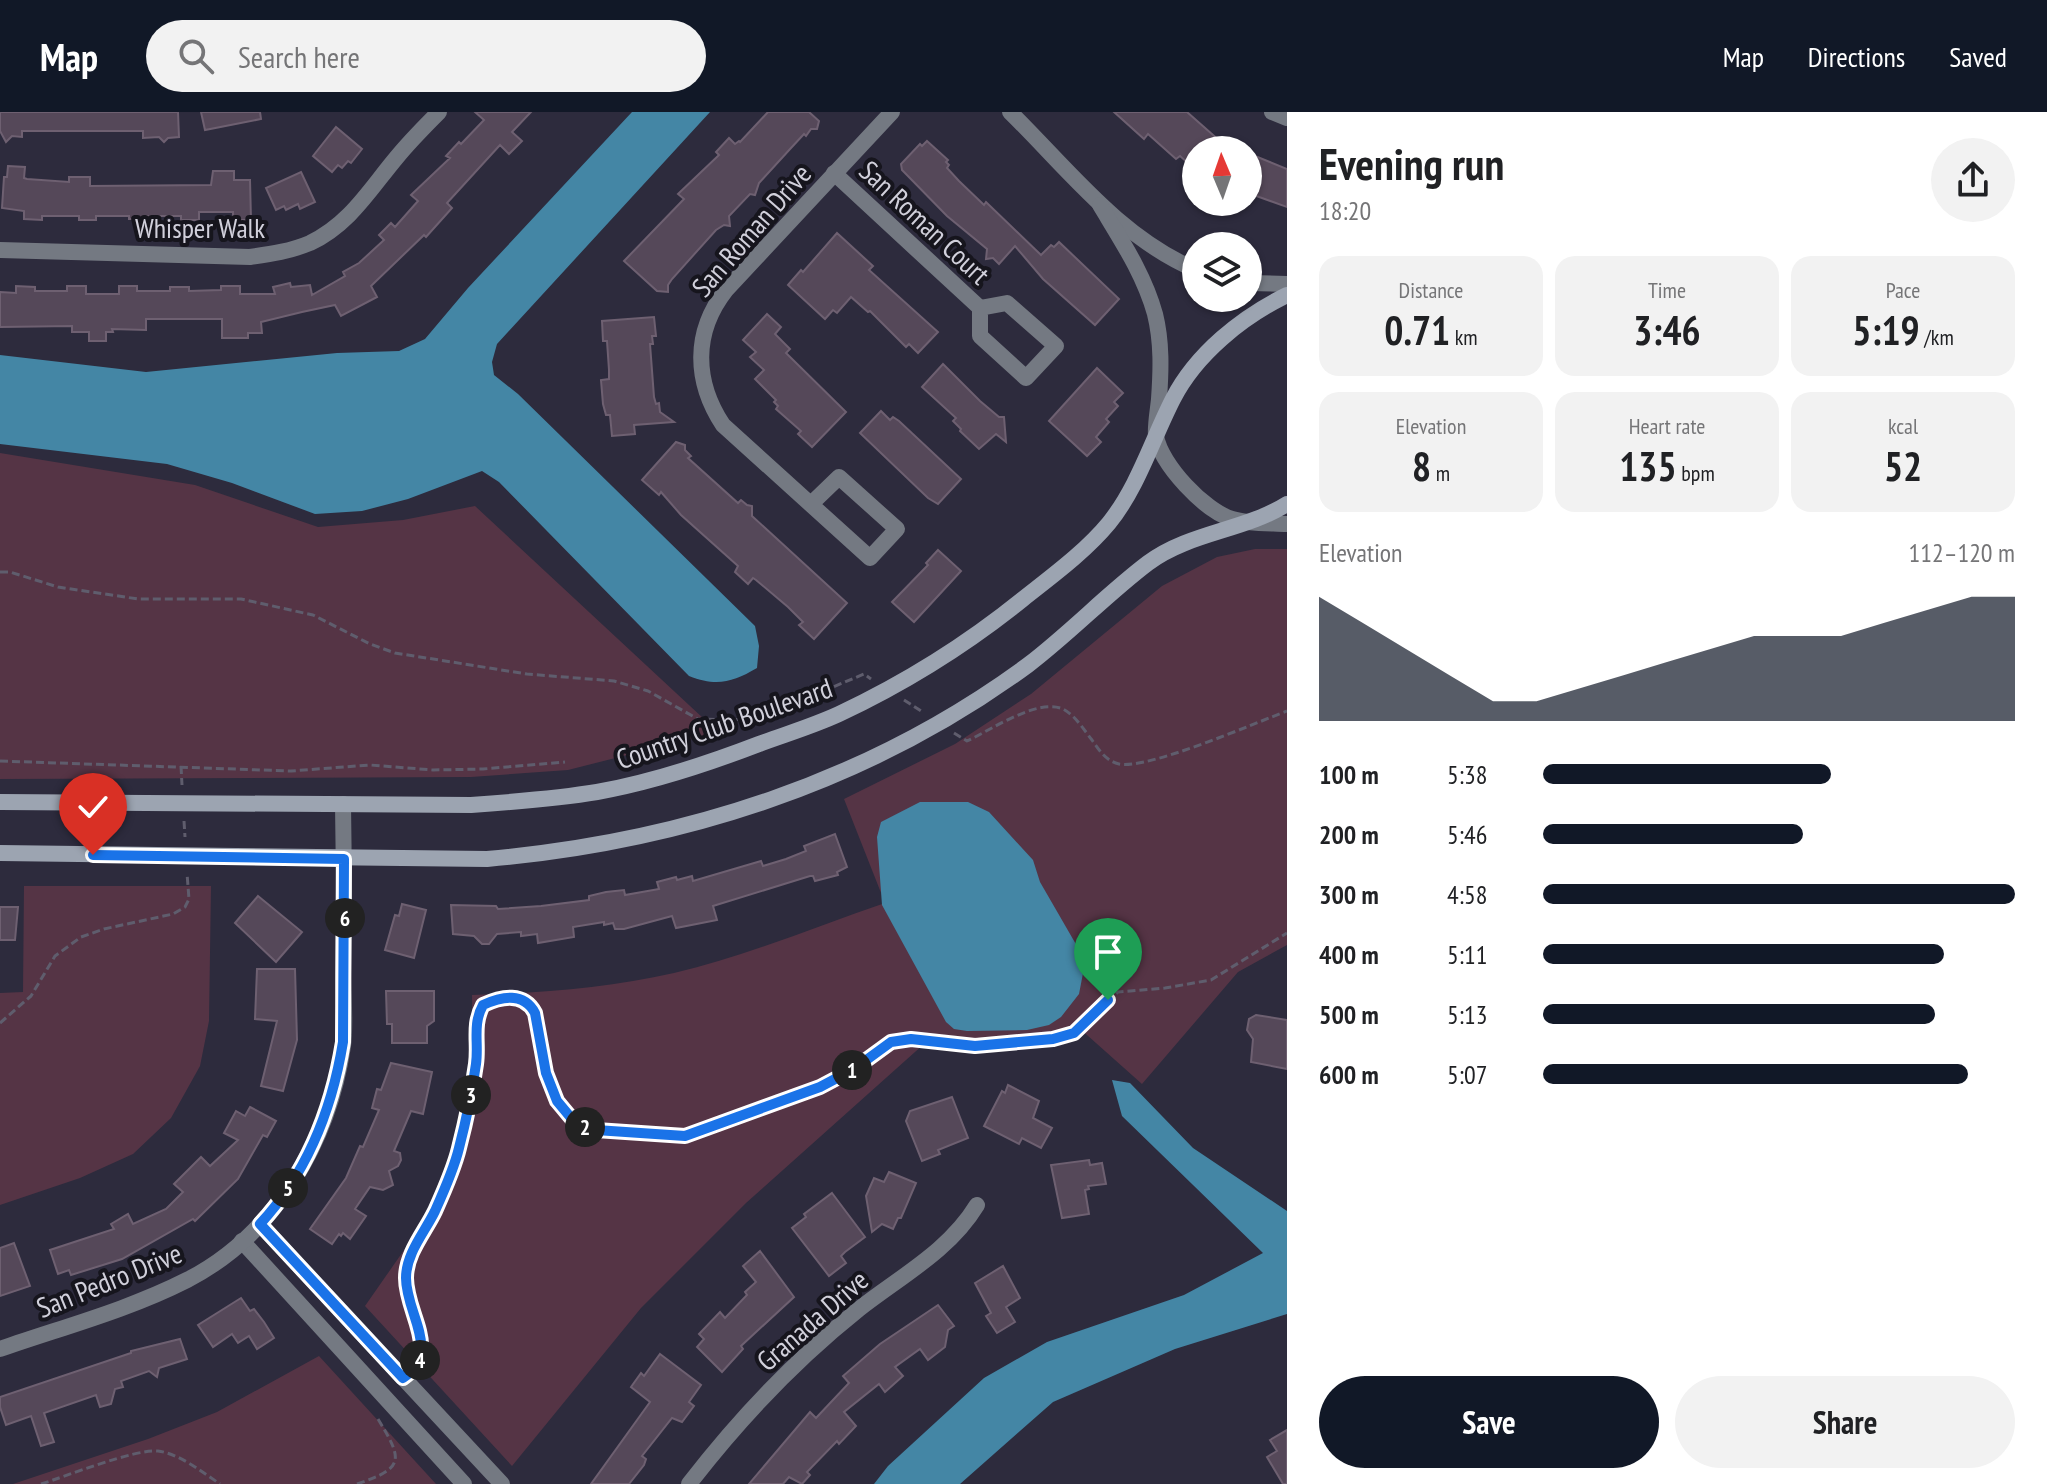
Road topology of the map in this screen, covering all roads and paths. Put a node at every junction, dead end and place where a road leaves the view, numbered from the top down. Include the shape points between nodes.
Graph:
1 (439, 112) edge
2 (892, 112) edge
3 (1010, 112) edge
4 (834, 173) junction
5 (1100, 205) junction
6 (0, 250) edge
7 (1182, 263) edge
8 (1262, 283) edge
9 (1287, 284) edge
10 (1287, 295) edge
11 (980, 308) junction
12 (1156, 436) junction
13 (811, 504) junction
14 (1287, 504) edge
15 (1254, 522) junction
16 (1287, 524) edge
17 (0, 572) edge
18 (888, 690) junction
19 (1287, 711) edge
20 (939, 723) junction
21 (0, 761) edge
22 (565, 762) dead end
23 (181, 766) junction
24 (0, 802) edge
25 (183, 803) junction
26 (343, 804) junction
27 (0, 853) edge
28 (186, 856) junction
29 (344, 859) junction
30 (1287, 933) edge
31 (0, 1023) edge
32 (977, 1205) dead end
33 (260, 1224) junction
34 (242, 1241) junction
35 (0, 1349) edge
36 (403, 1378) junction
37 (383, 1396) junction
38 (41, 1484) edge
39 (220, 1484) edge
40 (357, 1484) edge
41 (464, 1484) edge
42 (502, 1484) edge
43 (689, 1484) edge

1 - 6 street, Whisper Walk via 338,225 281,253 250,257
2 - 4 street, San Roman Drive
3 - 5 street
4 - 11 street, San Roman Court
4 - 13 street, San Roman Drive via 715,304 700,358 701,375 723,425
5 - 7 street via 1149,245
5 - 12 street via 1139,270 1154,313 1161,359
8 - 9 street
10 - 12 street, Country Club Boulevard via 1259,309 1196,366
11 - 11 street, San Roman Court via 980,336 1026,378 1056,346 1007,303
12 - 15 street via 1185,484 1208,506 1232,519
12 - 18 street, Country Club Boulevard via 1109,523 1069,561 952,652
13 - 13 street, San Roman Drive via 839,477 897,529 870,558
14 - 15 street
15 - 16 street
15 - 20 street via 1190,541 1149,563 1027,665
17 - 18 path via 138,599 241,599 313,615 395,653 527,674 614,681 648,691 698,719 735,720 783,708 864,674
18 - 20 path
18 - 26 street, Country Club Boulevard via 836,716 726,756 611,789 471,805
19 - 20 path via 1134,765 1105,757 1063,709 1042,706 967,741
20 - 29 street via 823,780 682,828 556,853 487,859
21 - 23 path
22 - 23 path via 433,770
23 - 25 path
24 - 25 street, Country Club Boulevard
25 - 26 street, Country Club Boulevard
25 - 28 path
26 - 29 street, San Pedro Drive
27 - 28 street
28 - 29 street
28 - 31 path via 185,907 104,929 64,947 31,996
29 - 33 street, San Pedro Drive via 343,1042 337,1077 307,1158
30 - 36 path via 1211,980 1118,992 1074,1033 975,1046 891,1042 820,1087 685,1136 581,1125 557,1101 531,1006 507,997 483,1005 459,1151 407,1265 407,1293 422,1347 421,1358
32 - 43 street, Granada Drive via 950,1240 808,1353
33 - 34 street, San Pedro Drive
33 - 36 street
34 - 35 street, San Pedro Drive via 189,1279 144,1300
34 - 37 street
36 - 42 street
37 - 40 path via 374,1411 392,1442 393,1467
37 - 41 street
38 - 39 path via 158,1451

